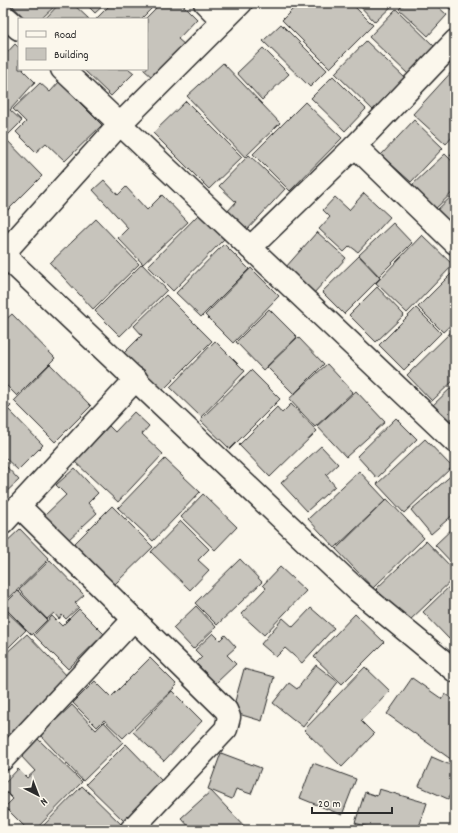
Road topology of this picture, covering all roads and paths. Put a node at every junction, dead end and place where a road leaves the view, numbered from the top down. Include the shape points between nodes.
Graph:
1 (205, 3) edge
2 (241, 3) edge
3 (3, 15) edge
4 (223, 21) junction
5 (18, 28) edge
6 (455, 43) edge
7 (63, 70) edge
8 (121, 123) junction
9 (355, 146) junction
10 (455, 243) edge
11 (250, 248) junction
12 (3, 254) edge
13 (136, 379) junction
14 (455, 442) edge
15 (19, 506) junction
16 (3, 523) edge
17 (134, 619) junction
18 (455, 671) edge
19 (3, 759) edge
20 (131, 830) edge

1 - 4 street
2 - 4 street
3 - 5 street
4 - 8 street
6 - 9 street
7 - 8 street
8 - 11 street
8 - 12 street
9 - 10 street
9 - 11 street
11 - 14 street
12 - 13 street
13 - 15 street
13 - 18 street via 358,591
15 - 16 street
15 - 17 street
17 - 19 street
17 - 20 street via 226,710 229,717 226,730

